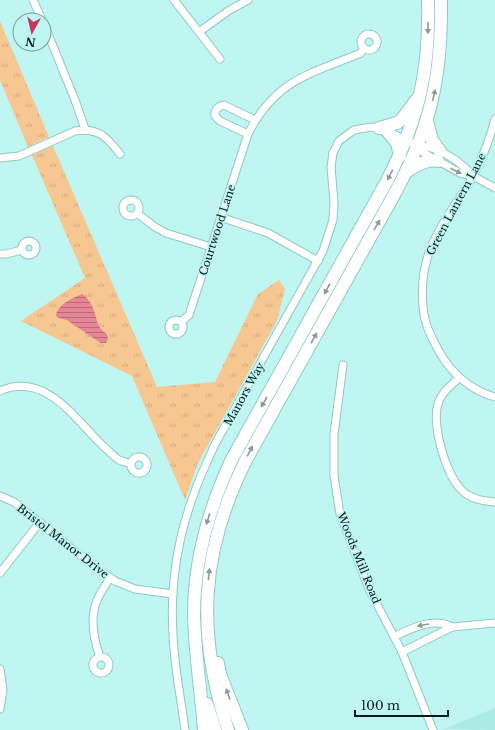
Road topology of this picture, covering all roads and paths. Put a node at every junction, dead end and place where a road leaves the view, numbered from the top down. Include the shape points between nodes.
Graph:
1 (33, 0) edge
2 (174, 0) edge
3 (248, 0) edge
4 (428, 0) edge
5 (441, 0) edge
6 (38, 12) edge
7 (199, 32) junction
8 (52, 44) edge
9 (364, 48) dead end
10 (220, 59) dead end
11 (421, 95) junction
12 (495, 119) edge
13 (256, 120) junction
14 (427, 121) junction
15 (383, 129) junction
16 (85, 130) junction
17 (248, 134) junction
18 (407, 140) junction
19 (418, 146) junction
20 (120, 154) dead end
21 (400, 156) junction
22 (439, 156) junction
23 (0, 158) edge
24 (407, 171) junction
25 (473, 176) junction
26 (495, 188) edge
27 (138, 214) dead end
28 (220, 218) junction
29 (211, 247) junction
30 (22, 250) dead end
31 (0, 254) edge
32 (318, 261) junction
33 (181, 322) dead end
34 (343, 365) dead end
35 (459, 378) junction
36 (0, 391) edge
37 (495, 397) edge
38 (131, 464) dead end
39 (0, 496) edge
40 (495, 502) edge
41 (40, 522) junction
42 (0, 573) edge
43 (110, 578) junction
44 (173, 594) junction
45 (207, 613) junction
46 (495, 623) edge
47 (452, 626) junction
48 (395, 636) junction
49 (402, 652) junction
50 (100, 657) dead end
51 (198, 659) junction
52 (0, 669) edge
53 (0, 709) edge
54 (429, 718) junction
55 (185, 730) edge
56 (204, 730) edge
57 (215, 730) edge
58 (228, 730) edge
59 (242, 730) edge
60 (433, 730) edge
61 (436, 730) edge

1 - 6 street
2 - 7 street
3 - 7 street
4 -> 11 highway via 428,53
14 -> 5 highway via 439,62
7 - 10 street
8 - 16 street
9 - 13 street, Courtwood Lane via 361,53 289,84 263,109
11 - 15 highway via 402,119
11 - 18 highway
12 - 25 street, Green Lantern Lane via 488,144
13 - 17 street, Courtwood Lane
13 - 17 street via 227,106 221,105 216,110 215,116 220,122
14 - 19 highway
14 - 22 highway
15 - 18 street, Manors Way
15 - 21 highway via 397,143
15 - 32 street, Manors Way via 354,130 339,141 333,153 333,220
16 - 20 street via 107,137
16 - 23 street via 75,131 19,156
17 - 28 street, Courtwood Lane
18 - 19 street, Manors Way
18 - 21 highway
19 - 22 street, Manors Way via 424,153
19 - 24 highway
21 -> 51 highway via 222,480 207,523 198,568 194,613
22 - 24 highway
22 - 25 street, Manors Way via 464,165
45 -> 24 highway via 214,545 236,480
25 - 26 street, Manors Way
25 - 35 street, Green Lantern Lane via 430,251 423,288 426,324 442,358
27 - 29 street via 166,233
28 - 29 street, Courtwood Lane
28 - 32 street via 268,233
29 - 33 street, Courtwood Lane via 188,315
30 - 31 street
32 - 44 street, Manors Way via 214,446 199,480 178,552
34 - 48 street, Woods Mill Road via 334,434 334,476 340,514 369,589
35 - 37 street, Green Lantern Lane
35 - 40 street via 442,395 438,404 435,417 438,439 448,468 462,491 479,500
36 - 38 street via 29,386 46,392 63,405 108,451
39 - 41 street, Bristol Manor Drive via 14,502
41 - 42 street
41 - 43 street, Bristol Manor Drive
43 - 44 street, Bristol Manor Drive via 135,589
43 - 50 street via 98,597 93,612
44 - 55 street, Manors Way via 173,636
45 - 58 highway via 211,666
59 -> 45 highway via 220,674
46 - 47 street
47 -> 48 street via 425,624
47 - 49 street
48 - 49 street, Woods Mill Road
49 - 54 street, Woods Mill Road
51 - 56 highway
51 - 57 highway via 203,690
52 - 53 street via 3,690
54 - 60 street, Woods Mill Road
54 - 61 street, Woods Mill Road

